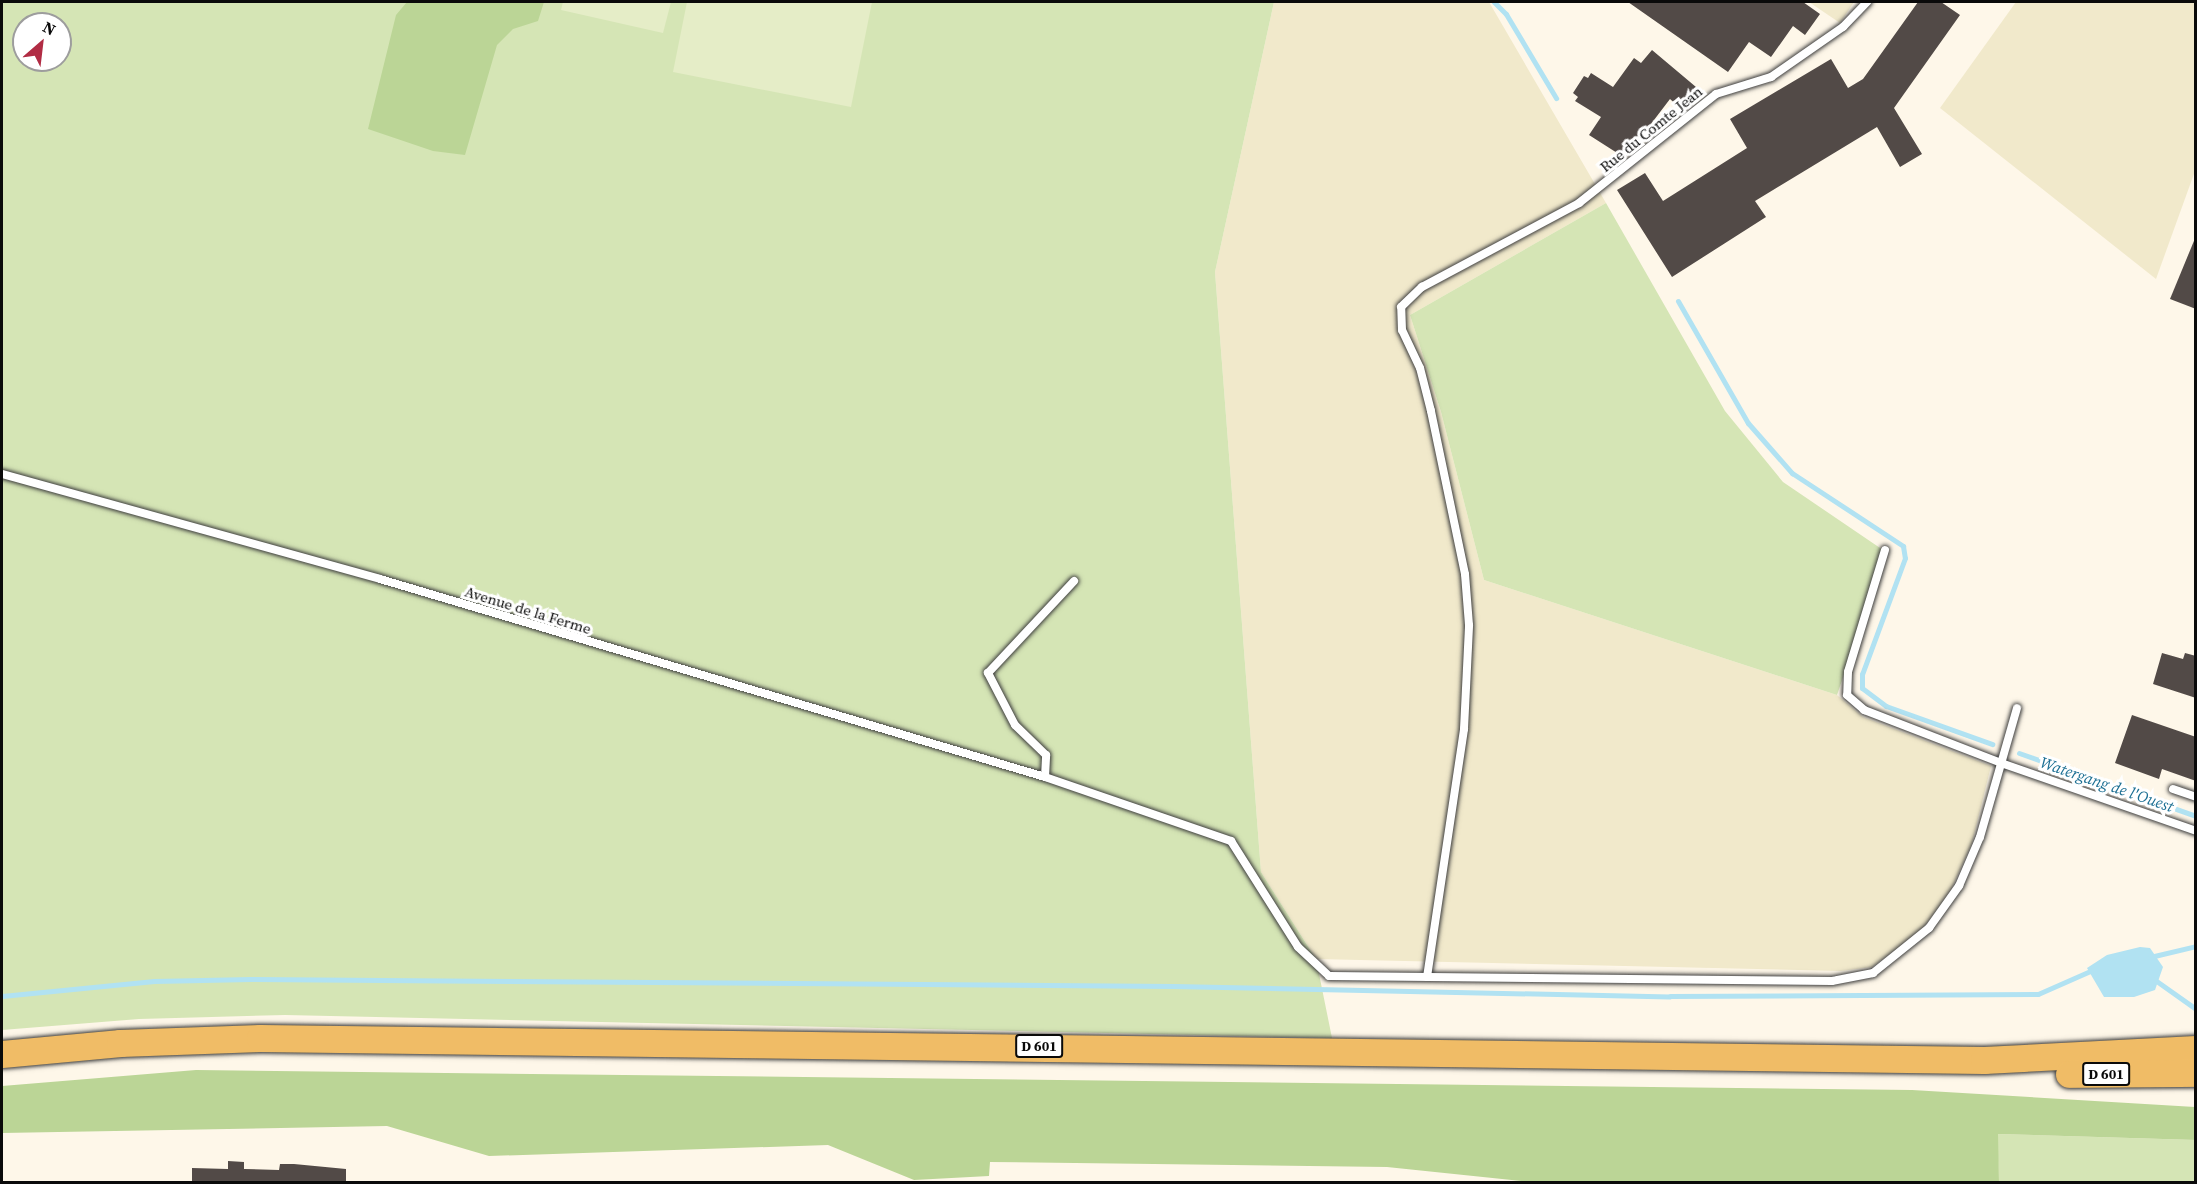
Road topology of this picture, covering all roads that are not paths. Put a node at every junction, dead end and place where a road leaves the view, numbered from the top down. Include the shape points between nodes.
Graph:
1 (1867, 2) edge
2 (2, 474) edge
3 (1885, 550) dead end
4 (1074, 581) dead end
5 (2017, 708) dead end
6 (2001, 763) junction
7 (1045, 777) junction
8 (2173, 789) dead end
9 (2196, 797) edge
10 (2196, 831) edge
11 (1426, 977) junction
12 (2196, 1049) edge
13 (2, 1054) edge
14 (2, 1070) edge
15 (2196, 1073) edge

1 - 11 lane, Rue du Comte Jean via 1843,27 1771,77 1707,100 1567,210 1404,301 1399,314 1431,411 1465,574 1469,625 1464,729
2 - 7 lane, Avenue de la Ferme via 380,579
3 - 6 lane via 1848,672 1847,694 1864,710
4 - 7 lane via 988,673 1016,725 1046,755
5 - 6 lane, Avenue de la Ferme
6 - 10 lane
6 - 11 lane, Avenue de la Ferme via 1980,837 1959,886 1929,928 1873,973 1832,981
7 - 11 lane, Avenue de la Ferme via 1231,841 1298,947 1329,976
8 - 9 lane
12 - 13 main road, D 601 via 1974,1060 260,1038 120,1043
14 - 15 main road, D 601 via 150,1056 412,1053 1841,1073

